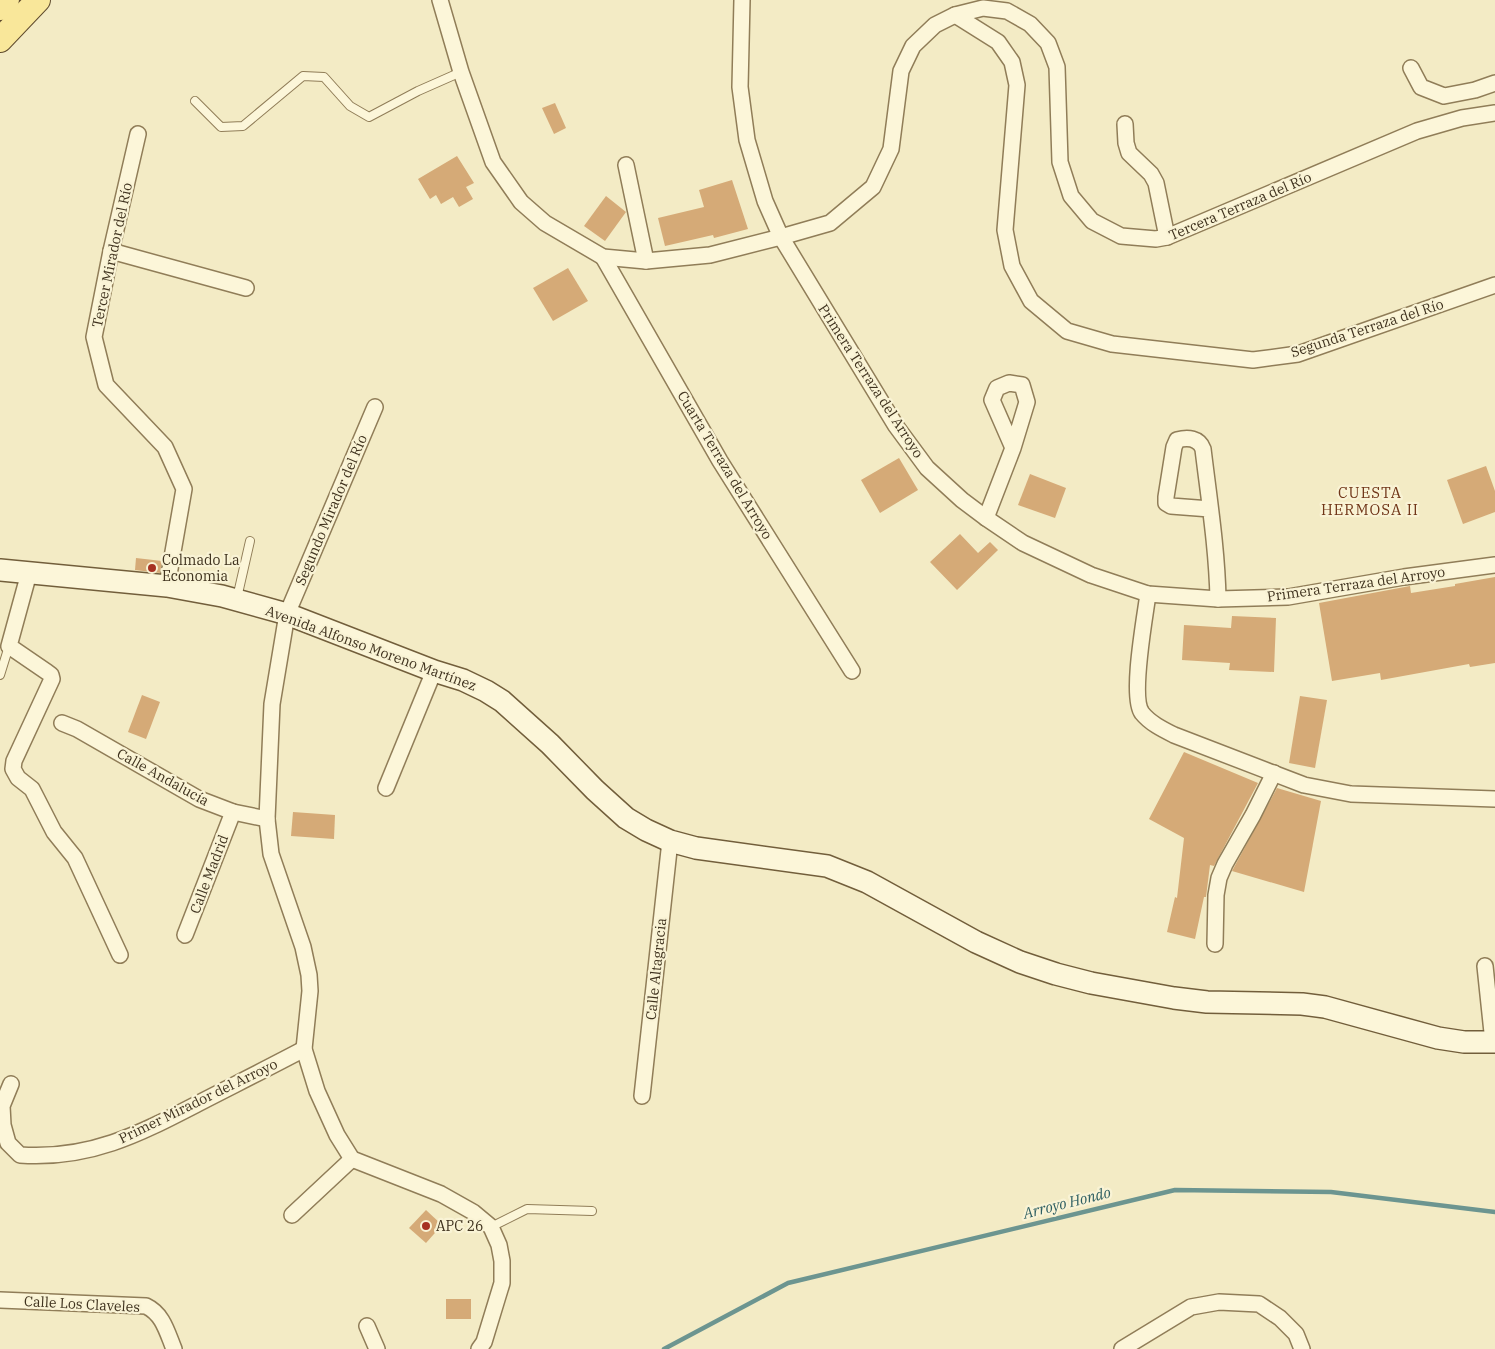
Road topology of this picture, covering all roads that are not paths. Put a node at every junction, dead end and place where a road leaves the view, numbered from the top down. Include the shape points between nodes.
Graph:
1 (7, 0) edge
2 (38, 0) edge
3 (440, 0) edge
4 (742, 0) edge
5 (0, 8) edge
6 (955, 15) junction
7 (0, 40) edge
8 (1411, 68) dead end
9 (461, 72) junction
10 (1495, 83) edge
11 (195, 101) dead end
12 (1495, 113) edge
13 (1125, 124) dead end
14 (138, 134) dead end
15 (626, 165) dead end
16 (781, 237) junction
17 (1167, 237) junction
18 (111, 251) junction
19 (603, 257) junction
20 (646, 261) junction
21 (1495, 285) edge
22 (246, 288) dead end
23 (374, 407) dead end
24 (1013, 448) dead end
25 (1210, 509) junction
26 (986, 518) junction
27 (250, 541) dead end
28 (1495, 565) edge
29 (0, 570) edge
30 (29, 573) junction
31 (167, 586) junction
32 (1148, 594) junction
33 (1218, 599) junction
34 (236, 600) junction
35 (287, 614) junction
36 (9, 646) junction
37 (434, 671) junction
38 (852, 671) dead end
39 (0, 675) edge
40 (62, 723) dead end
41 (1274, 773) junction
42 (386, 788) dead end
43 (1495, 799) edge
44 (233, 812) junction
45 (268, 819) junction
46 (670, 840) junction
47 (185, 935) dead end
48 (1215, 944) dead end
49 (120, 955) dead end
50 (1485, 966) dead end
51 (1494, 1042) edge
52 (304, 1049) junction
53 (11, 1084) dead end
54 (642, 1096) dead end
55 (352, 1158) junction
56 (592, 1211) dead end
57 (292, 1214) dead end
58 (490, 1227) junction
59 (0, 1300) edge
60 (367, 1326) dead end
61 (174, 1349) edge
62 (377, 1349) edge
63 (479, 1349) edge
64 (1122, 1349) edge
65 (1302, 1349) edge

1 - 5 main road
2 - 7 main road
3 - 9 street
4 - 16 street, Primera Terraza del Arroyo via 740,87 747,140 765,201
6 - 16 street, Tercera Terraza del Río via 935,25 913,46 901,70 891,149 873,187 830,223
6 - 17 street, Tercera Terraza del Río via 983,8 1007,11 1030,24 1048,43 1057,67 1060,162 1071,196 1092,221 1121,236
6 - 21 street, Segunda Terraza del Río via 998,42 1012,62 1017,85 1005,230 1012,266 1030,301 1068,331 1112,344 1253,360 1298,354
8 - 10 street via 1421,87 1444,96
9 - 11 lane via 369,116 350,106 324,77 303,76 243,126 221,127
9 - 19 street via 493,162 521,202 545,223
12 - 17 street, Tercera Terraza del Río via 1462,118 1417,131
13 - 17 street via 1129,153 1156,182
14 - 18 street, Tercer Mirador del Río
15 - 20 street
16 - 20 street via 710,255
16 - 26 street, Primera Terraza del Arroyo via 896,426 927,468
18 - 22 street
18 - 31 street, Tercer Mirador del Río via 94,337 106,385 165,447 184,489
19 - 20 street
19 - 38 street, Cuarta Terraza del Arroyo via 720,461
23 - 35 street, Segundo Mirador del Río
24 - 26 street
25 - 25 street via 1201,443 1185,438 1177,440 1166,503
25 - 33 street
26 - 32 street, Primera Terraza del Arroyo via 1023,543 1091,575
27 - 34 lane
28 - 33 street, Primera Terraza del Arroyo via 1288,597
29 - 30 main road, Avenida Alfonso Moreno Martínez
30 - 31 main road, Avenida Alfonso Moreno Martínez
30 - 36 street
31 - 34 main road, Avenida Alfonso Moreno Martínez
32 - 33 street, Primera Terraza del Arroyo
32 - 41 street via 1136,697 1141,712 1155,725 1174,735
34 - 35 main road, Avenida Alfonso Moreno Martínez
35 - 37 main road, Avenida Alfonso Moreno Martínez
35 - 45 street, Segundo Mirador del Río via 272,704
36 - 39 lane
36 - 49 street via 51,675 52,679 14,761 13,770 32,789 54,832 75,858
37 - 42 street
37 - 46 main road, Avenida Alfonso Moreno Martínez via 463,680 502,701 626,818
40 - 44 street, Calle Andalucía via 78,729 199,799
41 - 43 street via 1304,784 1351,794
41 - 48 street via 1219,878
44 - 45 street, Calle Andalucía
44 - 47 street, Calle Madrid
45 - 52 street, Segundo Mirador del Río via 272,860 303,947 309,975
46 - 51 main road, Avenida Alfonso Moreno Martínez via 696,848 827,866 867,882 976,942 1020,962 1091,983 1207,1002 1318,1006 1438,1038
46 - 54 street, Calle Altagracia
50 - 51 street
52 - 53 street, Primer Mirador del Arroyo via 143,1132 107,1146 44,1157 20,1155 8,1143 2,1106
52 - 55 street via 316,1091
55 - 57 street
55 - 58 street via 441,1194 474,1212
56 - 58 lane via 527,1210
58 - 63 street via 502,1253 502,1283
59 - 61 street, Calle Los Claveles via 146,1306 160,1316
60 - 62 street
64 - 65 street via 1191,1307 1219,1302 1259,1304 1296,1334

